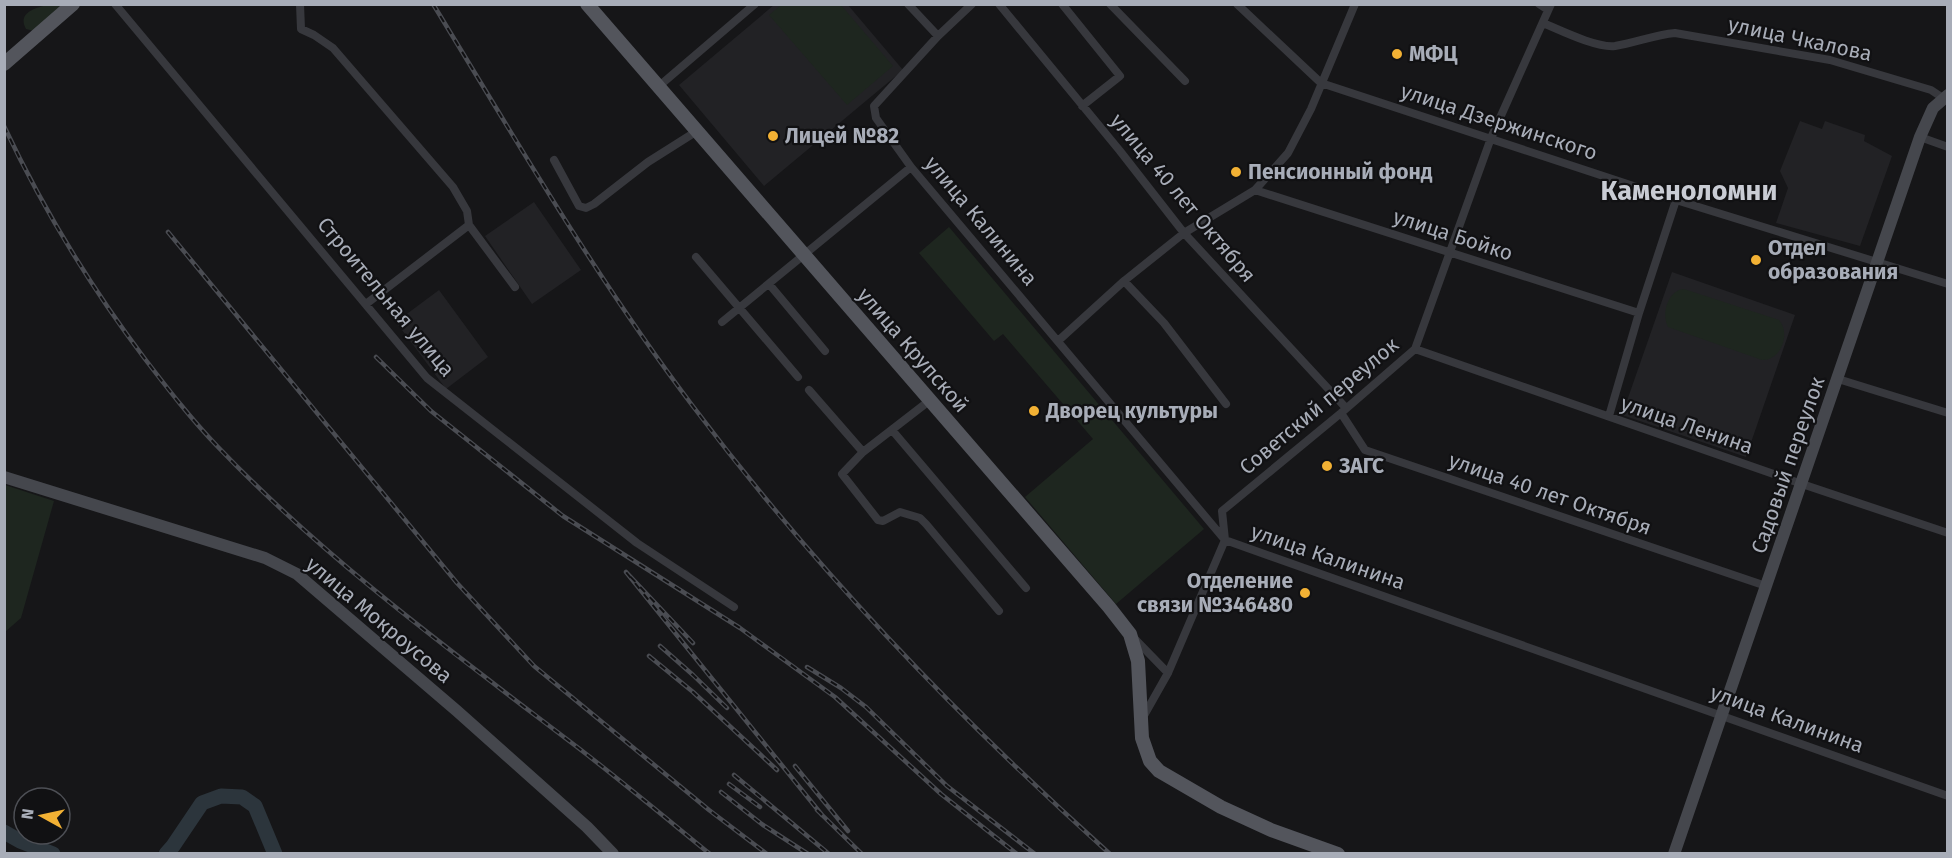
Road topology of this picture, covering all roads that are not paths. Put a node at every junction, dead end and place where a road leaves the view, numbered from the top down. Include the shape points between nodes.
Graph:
1 (73, 4) edge
2 (114, 4) edge
3 (300, 4) edge
4 (587, 4) edge
5 (908, 4) edge
6 (972, 4) edge
7 (999, 4) edge
8 (1062, 4) edge
9 (1110, 4) edge
10 (1237, 4) edge
11 (1355, 4) edge
12 (1539, 4) edge
13 (754, 5) edge
14 (1549, 7) edge
15 (1543, 22) junction
16 (938, 36) junction
17 (4, 64) edge
18 (1185, 81) dead end
19 (1321, 82) junction
20 (658, 87) junction
21 (1945, 96) edge
22 (1083, 106) junction
23 (697, 131) junction
24 (1920, 137) junction
25 (1491, 138) junction
26 (1947, 147) edge
27 (554, 160) dead end
28 (911, 167) junction
29 (1255, 190) junction
30 (1676, 200) junction
31 (469, 225) junction
32 (1184, 233) junction
33 (1450, 253) junction
34 (804, 256) junction
35 (696, 257) dead end
36 (1877, 263) junction
37 (1124, 281) junction
38 (769, 284) junction
39 (1947, 284) edge
40 (515, 287) dead end
41 (366, 304) junction
42 (740, 307) junction
43 (1639, 313) junction
44 (722, 322) dead end
45 (1058, 340) junction
46 (1415, 349) junction
47 (825, 351) dead end
48 (798, 377) dead end
49 (1838, 379) junction
50 (809, 390) dead end
51 (929, 401) junction
52 (1226, 404) dead end
53 (1344, 411) junction
54 (1947, 413) edge
55 (1609, 416) junction
56 (892, 430) junction
57 (863, 452) junction
58 (4, 477) edge
59 (1802, 484) junction
60 (1947, 533) edge
61 (1225, 540) junction
62 (1766, 586) junction
63 (1026, 588) dead end
64 (734, 607) dead end
65 (999, 611) dead end
66 (1130, 634) junction
67 (1168, 673) junction
68 (1721, 714) junction
69 (1140, 723) junction
70 (1947, 796) edge
71 (613, 854) edge
72 (1338, 854) edge
73 (1674, 854) edge

1 - 17 main road
2 - 41 street, Строительная улица
3 - 31 street via 301,29 333,48 453,187 467,211
4 - 20 main road, улица Крупской
5 - 16 street
6 - 16 street
7 - 22 street, улица 40 лет Октября
8 - 22 street via 1120,76
9 - 18 street
10 - 19 street, улица Дзержинского
11 - 19 street
12 - 14 street
13 - 20 street
14 - 15 street, Советский переулок
15 - 21 street, улица Чкалова via 1578,38 1613,46 1675,33 1830,60
15 - 25 street, Советский переулок
16 - 28 street, улица Калинина via 874,106 876,118
19 - 25 street, улица Дзержинского
19 - 29 street via 1288,153
20 - 23 main road, улица Крупской
21 - 24 street, Садовый переулок via 1934,108
22 - 32 street, улица 40 лет Октября
23 - 27 street via 586,208 579,206
23 - 34 main road, улица Крупской
24 - 26 street
24 - 36 street, Садовый переулок
25 - 30 street, улица Дзержинского
25 - 33 street, Советский переулок
28 - 34 street
28 - 45 street, улица Калинина
29 - 32 street
29 - 33 street, улица Бойко
30 - 36 street, улица Дзержинского
30 - 43 street
31 - 40 street
31 - 41 street
32 - 37 street
32 - 53 street, улица 40 лет Октября
33 - 43 street, улица Бойко
33 - 46 street, Советский переулок
34 - 38 street
34 - 51 main road, улица Крупской
35 - 42 street
36 - 39 street, улица Дзержинского
36 - 49 street, Садовый переулок
37 - 45 street
37 - 52 street via 1164,323
38 - 42 street
38 - 47 street
41 - 64 street, Строительная улица via 427,378 446,395 637,543
42 - 44 street
42 - 48 street
43 - 55 street
45 - 61 street, улица Калинина
46 - 53 street, Советский переулок
46 - 55 street, улица Ленина
49 - 54 street
49 - 59 street, Садовый переулок
50 - 57 street
51 - 56 street
51 - 66 main road, улица Крупской
53 - 61 street, Советский переулок via 1222,511
53 - 62 street, улица 40 лет Октября via 1365,450
55 - 59 street, улица Ленина
56 - 57 street
56 - 63 street
57 - 65 street via 842,474 878,520 900,512 920,518
58 - 71 street, улица Мокроусова via 266,558 297,574
59 - 60 street, улица Ленина
59 - 62 street, Садовый переулок
61 - 67 street, Советский переулок
61 - 68 street, улица Калинина
62 - 68 street, Садовый переулок
66 - 67 street
66 - 69 main road, улица Крупской via 1138,661
67 - 69 street, Советский переулок
68 - 70 street, улица Калинина
68 - 73 street, Садовый переулок
69 - 72 main road, улица Крупской via 1146,751 1159,771 1221,807

